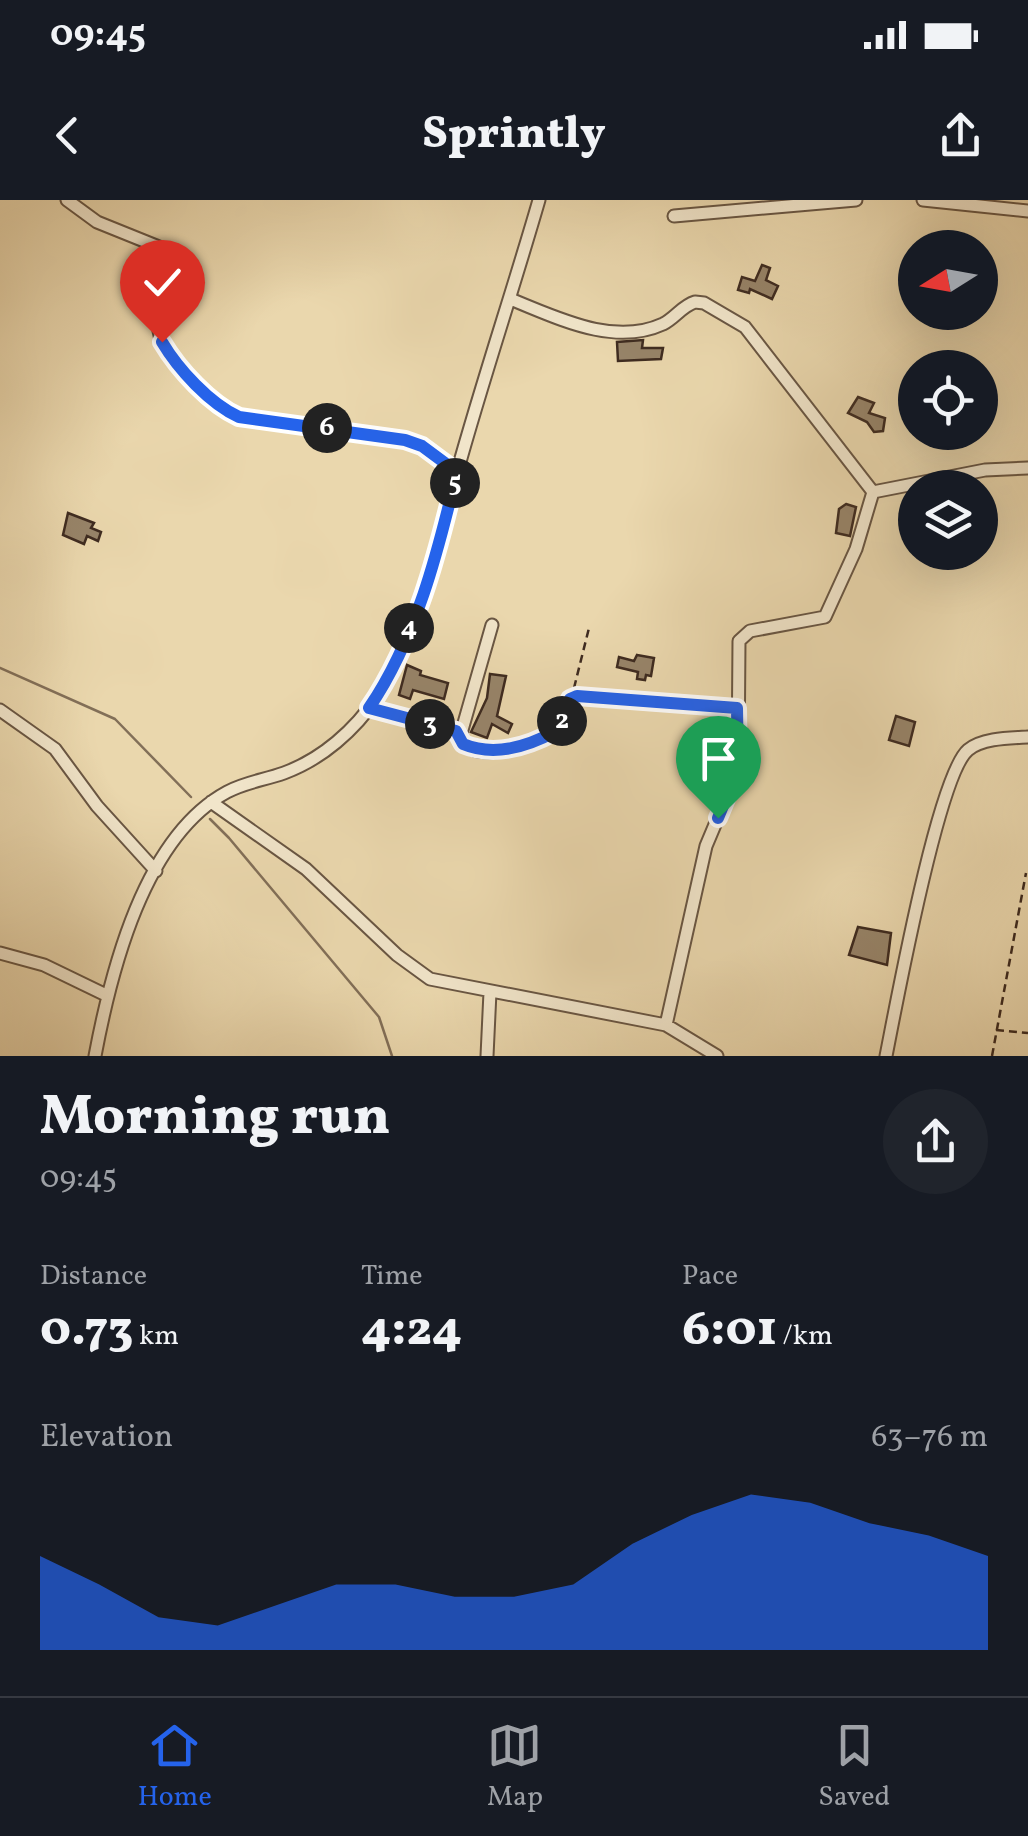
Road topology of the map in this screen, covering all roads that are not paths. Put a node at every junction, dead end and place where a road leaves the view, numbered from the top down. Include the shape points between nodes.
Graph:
1 (67, 200) edge
2 (539, 200) edge
3 (856, 200) edge
4 (924, 200) edge
5 (1028, 211) edge
6 (674, 216) dead end
7 (510, 298) junction
8 (1028, 468) edge
9 (457, 472) junction
10 (873, 492) junction
11 (492, 625) dead end
12 (369, 708) junction
13 (737, 708) junction
14 (0, 710) edge
15 (456, 731) junction
16 (1028, 738) edge
17 (211, 802) junction
18 (156, 871) junction
19 (0, 953) edge
20 (490, 992) junction
21 (106, 995) junction
22 (666, 1025) junction
23 (714, 1055) edge
24 (97, 1056) edge
25 (487, 1056) edge
26 (886, 1056) edge

1 - 9 street via 166,254 162,342 226,412 405,440
2 - 7 street
3 - 6 street
4 - 5 street
7 - 9 street
7 - 10 street via 594,330 622,332 662,324 695,302 726,313 773,360
8 - 10 street
9 - 12 street via 420,604
10 - 13 street via 825,617 750,631 739,641
11 - 15 street via 466,723
12 - 15 street
12 - 17 street via 320,755
13 - 15 street via 583,696 570,699 556,731 524,744 480,751 463,744
13 - 22 street via 738,770 706,846
14 - 18 street via 55,749
16 - 26 street via 981,744 958,762 942,806
17 - 18 street
17 - 20 street via 306,869 414,970
18 - 21 street
19 - 21 street via 44,965
20 - 22 street
20 - 25 street
21 - 24 street
22 - 23 street

